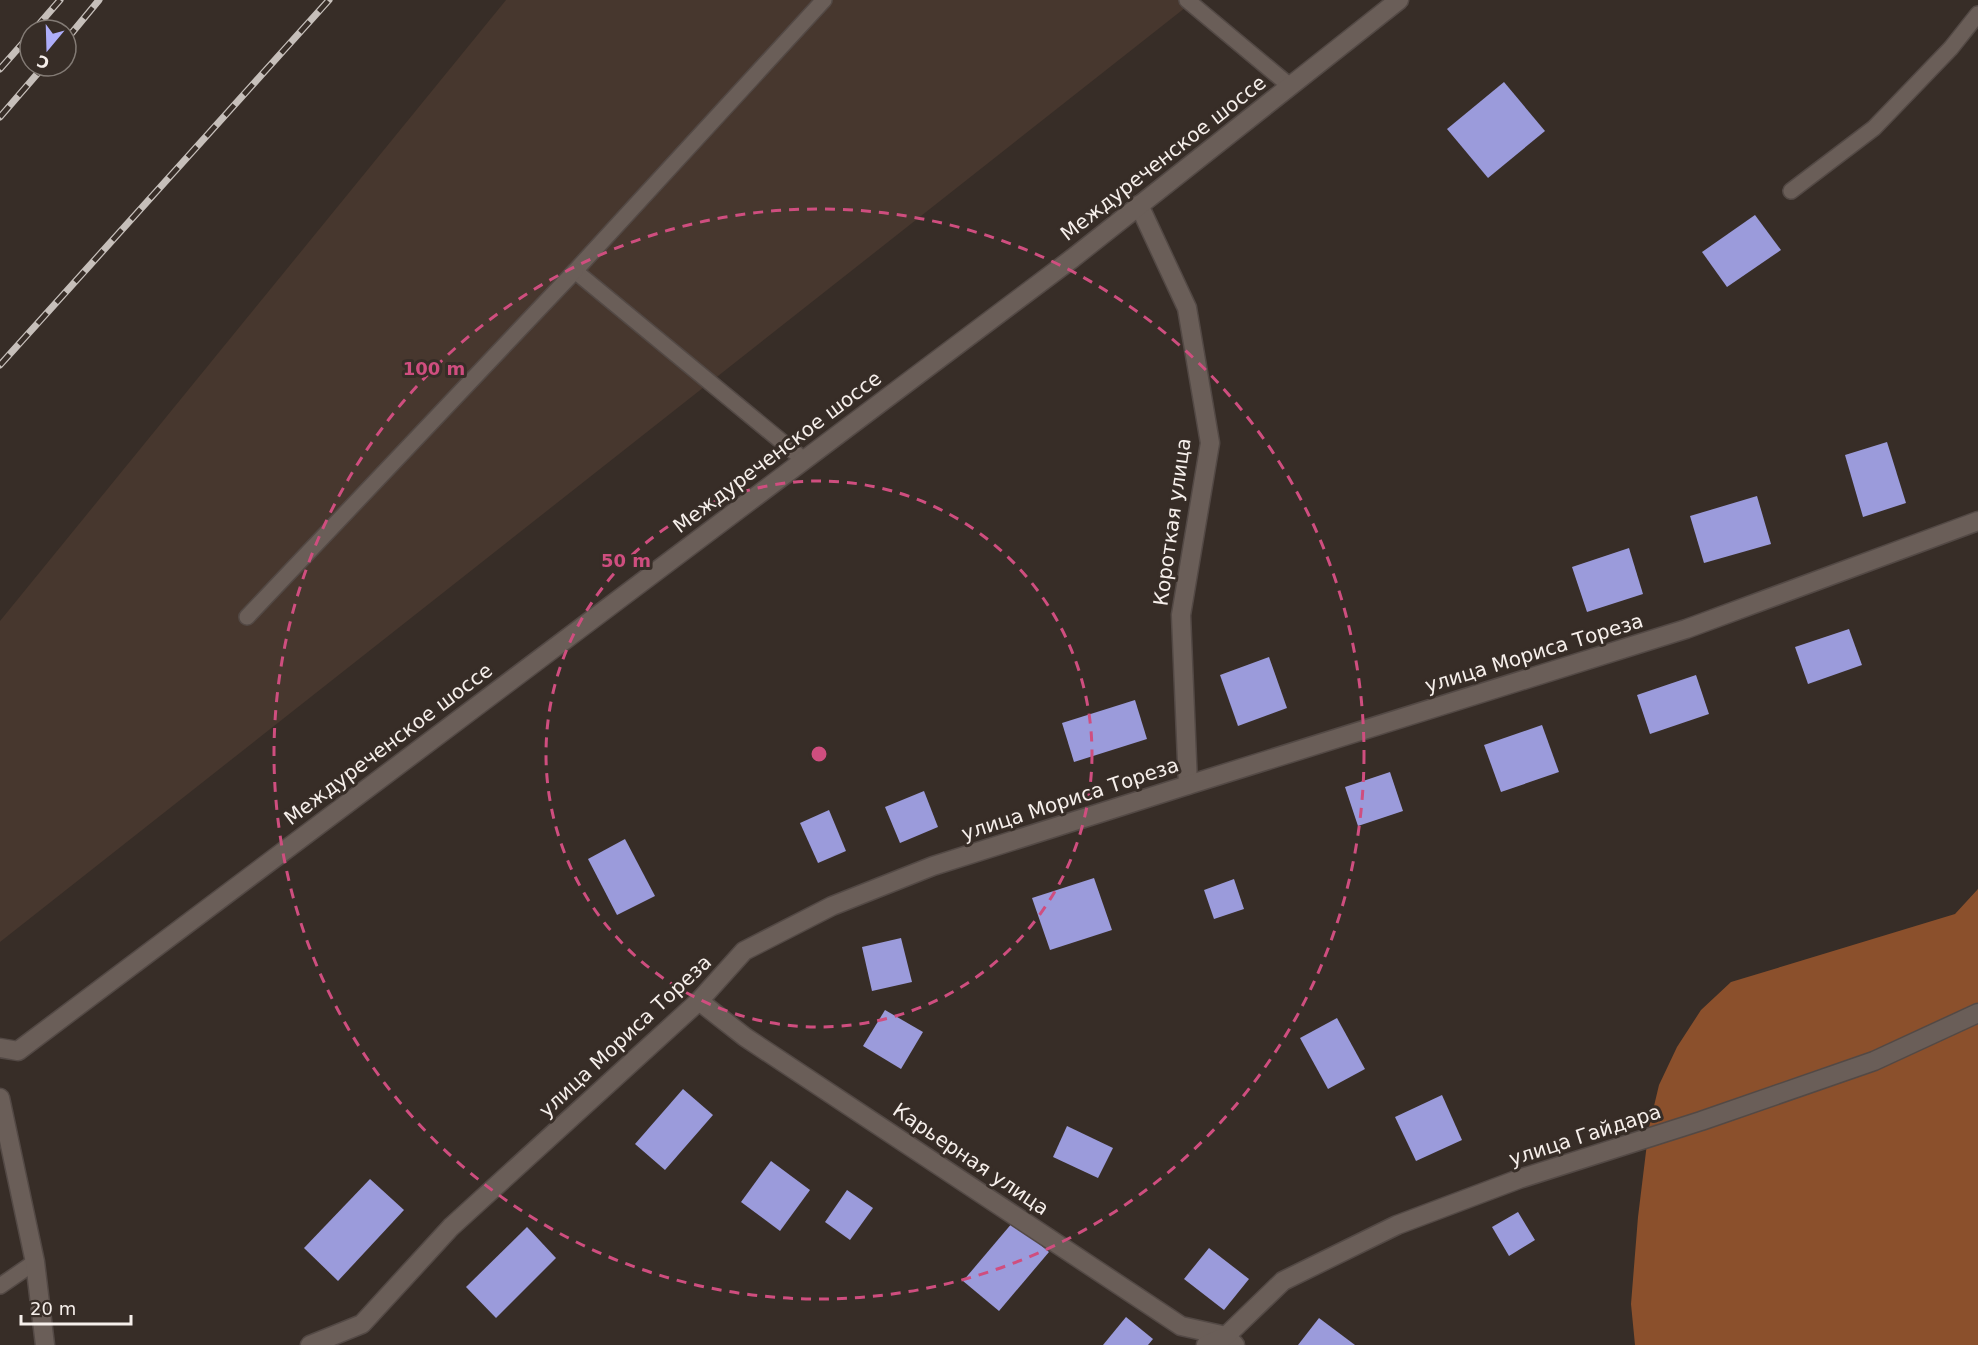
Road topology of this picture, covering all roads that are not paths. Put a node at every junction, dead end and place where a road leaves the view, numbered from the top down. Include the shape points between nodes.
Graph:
1 (824, 0) edge
2 (1187, 0) edge
3 (1399, 0) edge
4 (1978, 14) edge
5 (1290, 86) junction
6 (1791, 191) dead end
7 (1139, 205) junction
8 (575, 271) junction
9 (804, 460) junction
10 (1978, 522) edge
11 (246, 617) dead end
12 (1188, 785) junction
13 (699, 1001) junction
14 (1978, 1013) edge
15 (0, 1048) edge
16 (0, 1098) edge
17 (35, 1262) junction
18 (0, 1286) edge
19 (1231, 1341) edge
20 (45, 1345) edge
21 (310, 1345) edge
22 (1206, 1345) edge

1 - 8 lane
2 - 5 lane
3 - 5 street, Междуреченское шоссе
4 - 6 lane via 1874,128
5 - 7 street, Междуреченское шоссе
7 - 9 street, Междуреченское шоссе
7 - 12 street, Короткая улица via 1187,308 1210,443 1181,615
8 - 9 lane
8 - 11 lane
9 - 15 street, Междуреченское шоссе via 18,1051
10 - 12 street, улица Мориса Тореза via 1686,629
12 - 13 street, улица Мориса Тореза via 933,866 832,906 744,951
13 - 19 street, Карьерная улица via 1181,1326
13 - 21 street, улица Мориса Тореза via 451,1227 362,1324
14 - 19 street, улица Гайдара via 1874,1061 1519,1179 1396,1226 1283,1281
16 - 17 street
17 - 18 lane
17 - 20 street
19 - 22 street

